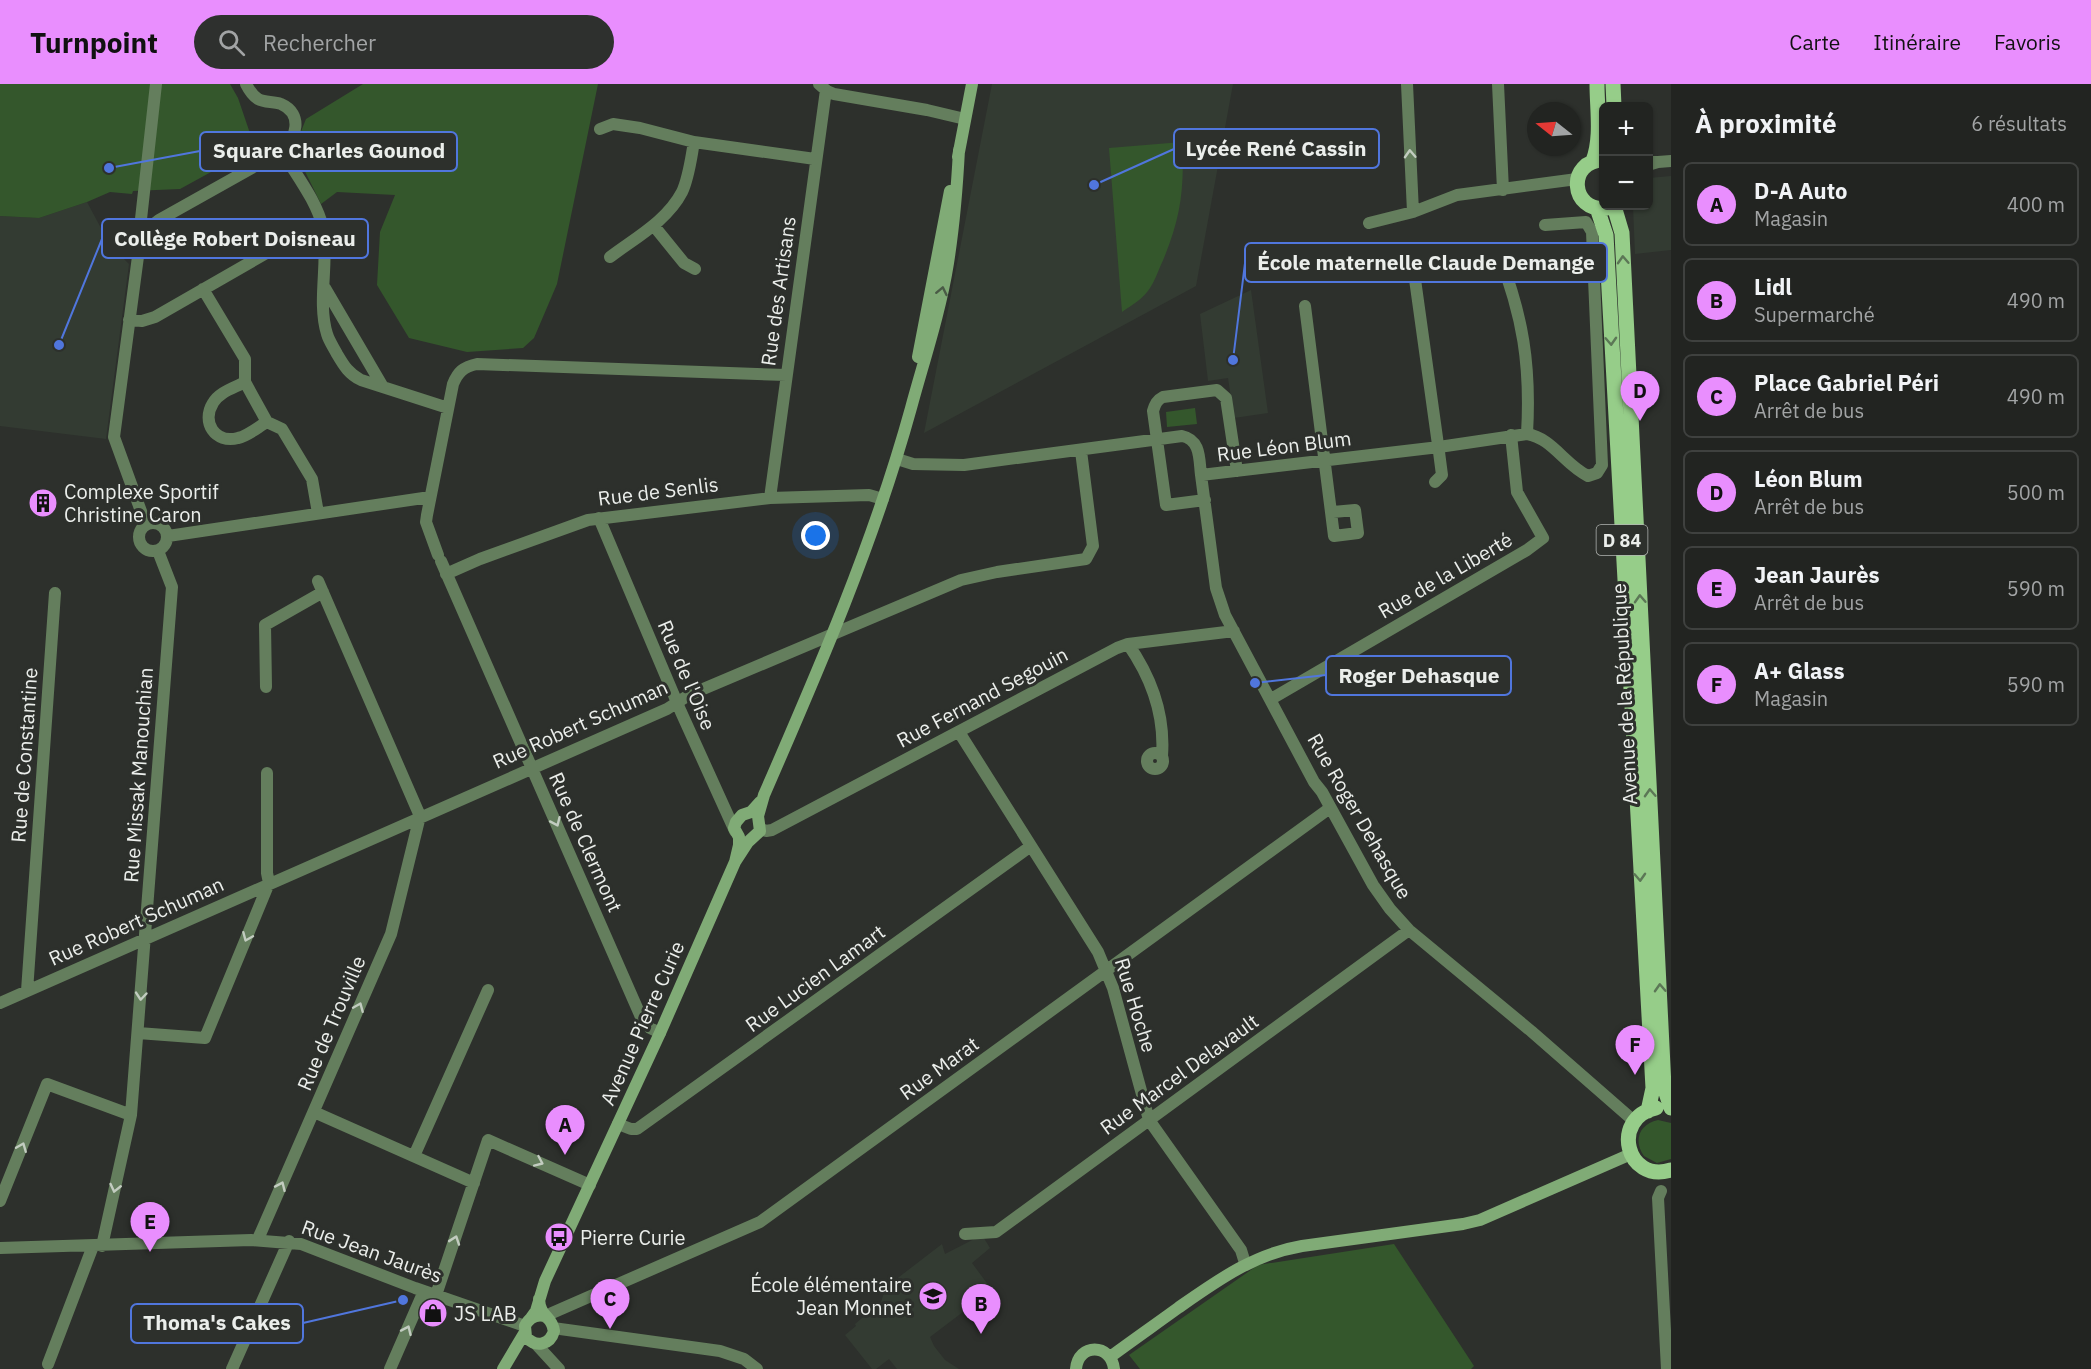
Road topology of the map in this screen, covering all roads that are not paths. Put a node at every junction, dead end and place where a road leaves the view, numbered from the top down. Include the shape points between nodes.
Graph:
1 (156, 84) edge
2 (246, 84) edge
3 (972, 84) edge
4 (1407, 84) edge
5 (1498, 84) edge
6 (1597, 84) edge
7 (1613, 84) edge
8 (822, 87) edge
9 (1614, 102) edge
10 (965, 119) junction
11 (600, 129) dead end
12 (694, 142) junction
13 (282, 151) junction
14 (815, 159) junction
15 (1598, 161) edge
16 (1577, 178) junction
17 (1503, 190) junction
18 (1599, 204) edge
19 (1608, 210) edge
20 (1610, 210) edge
21 (1413, 212) junction
22 (1369, 223) dead end
23 (1545, 225) dead end
24 (322, 226) junction
25 (654, 226) junction
26 (141, 234) junction
27 (1497, 252) dead end
28 (610, 257) dead end
29 (1413, 265) dead end
30 (695, 269) dead end
31 (325, 288) junction
32 (203, 289) junction
33 (1305, 306) dead end
34 (129, 320) junction
35 (786, 375) junction
36 (244, 382) junction
37 (383, 387) junction
38 (448, 408) junction
39 (267, 422) junction
40 (1527, 434) junction
41 (1511, 435) junction
42 (1157, 439) junction
43 (1439, 447) junction
44 (1081, 451) junction
45 (897, 459) junction
46 (1326, 461) junction
47 (1237, 471) junction
48 (1201, 475) junction
49 (1435, 482) dead end
50 (430, 497) junction
51 (770, 498) junction
52 (883, 499) junction
53 (1204, 500) junction
54 (1333, 512) dead end
55 (318, 513) junction
56 (599, 518) junction
57 (146, 525) junction
58 (168, 536) junction
59 (158, 551) junction
60 (446, 573) junction
61 (55, 593) dead end
62 (1234, 631) junction
63 (834, 633) junction
64 (1128, 644) junction
65 (266, 687) dead end
66 (1271, 699) junction
67 (677, 702) junction
68 (959, 732) junction
69 (1162, 756) dead end
70 (532, 768) junction
71 (267, 773) dead end
72 (1330, 808) junction
73 (727, 813) junction
74 (420, 816) junction
75 (752, 819) junction
76 (742, 836) junction
77 (1031, 846) junction
78 (269, 883) junction
79 (1409, 930) junction
80 (146, 937) junction
81 (1107, 970) junction
82 (488, 990) dead end
83 (27, 991) junction
84 (0, 1003) edge
85 (138, 1033) junction
86 (660, 1033) junction
87 (1671, 1109) edge
88 (1648, 1110) junction
89 (314, 1112) junction
90 (131, 1115) junction
91 (1149, 1120) junction
92 (1634, 1121) junction
93 (618, 1124) junction
94 (1631, 1154) junction
95 (414, 1156) junction
96 (1665, 1171) edge
97 (474, 1183) junction
98 (590, 1185) junction
99 (1661, 1191) junction
100 (0, 1201) edge
101 (965, 1234) dead end
102 (258, 1239) junction
103 (289, 1241) junction
104 (98, 1246) junction
105 (0, 1248) edge
106 (1245, 1263) junction
107 (1671, 1285) edge
108 (430, 1293) junction
109 (540, 1317) junction
110 (539, 1343) junction
111 (510, 1357) junction
112 (1112, 1363) edge
113 (48, 1364) dead end
114 (1668, 1367) edge
115 (232, 1369) edge
116 (390, 1369) edge
117 (503, 1369) edge
118 (559, 1369) edge
119 (757, 1369) edge
120 (1076, 1369) edge

1 - 26 street
2 - 13 street via 260,100 284,105 291,112 296,122 295,135
3 - 10 main road, Avenue Pierre Curie
21 -> 4 street
5 - 17 street
6 - 15 main road
7 - 9 main road
8 - 10 street via 834,93
8 - 14 street, Rue des Artisans
10 - 45 main road, Avenue Pierre Curie via 911,408
11 - 12 street via 613,124
12 - 14 street
12 - 25 street via 682,191
13 - 24 street via 316,208
13 - 26 street
14 - 35 street, Rue des Artisans
15 - 16 main road via 1586,165
16 - 17 street
16 - 18 main road, D 84 via 1583,201
17 - 21 street via 1457,195
19 -> 88 main road, Avenue de la République / D 84 via 1606,235 1653,1088
87 -> 20 main road, Avenue de la République / D 84 via 1664,1087 1622,233
21 - 22 street
23 - 40 street via 1586,222 1592,232 1602,465 1598,473 1588,476 1539,436
24 - 31 street
24 - 32 street via 310,228
25 - 28 street
25 - 30 street via 684,263
26 - 34 street
27 - 40 street via 1510,283 1524,339 1529,394
29 - 43 street
31 - 37 street
31 - 37 street via 327,335 343,364 351,375
32 - 34 street via 155,317
32 - 36 street via 245,359
33 - 46 street
34 - 57 street via 114,437
35 - 38 street, Rue de Clermont via 477,364 458,373
35 - 51 street, Rue des Artisans
36 - 39 street
36 - 39 street via 213,403 207,419 210,428 214,434 237,438
37 - 38 street
38 - 50 street, Rue de Clermont
39 - 55 street via 282,429 312,479
40 - 41 street, Rue Léon Blum
41 - 43 street, Rue Léon Blum
41 - 66 street, Rue de la Liberté via 1517,492 1543,538
42 - 44 street, Rue Léon Blum
42 - 47 street via 1153,411 1158,400 1217,390 1226,398
42 - 48 street, Rue Léon Blum via 1182,436 1193,440
42 - 53 street via 1166,505
43 - 46 street, Rue Léon Blum
43 - 49 street via 1442,475
44 - 45 street, Rue Léon Blum via 964,465 913,464
44 - 63 street, Rue Robert Schuman via 1093,546 1086,559 961,580
45 - 52 main road, Avenue Pierre Curie
46 - 47 street, Rue Léon Blum
46 - 54 street
47 - 48 street, Rue Léon Blum
48 - 53 street, Rue Roger Dehasque
50 - 55 street
50 - 60 street, Rue de Clermont via 426,522
51 - 52 street, Rue de Senlis via 869,495
51 - 56 street, Rue de Senlis
52 - 63 main road, Avenue Pierre Curie
53 - 62 street, Rue Roger Dehasque via 1216,588
55 - 58 street
56 - 60 street, Rue de Senlis
56 - 67 street, Rue de l'Oise
57 - 58 street via 160,525
57 - 59 street via 139,542 144,549
58 - 59 street
59 - 80 street, Rue Missak Manouchian via 172,592
60 - 70 street, Rue de Clermont
61 - 83 street, Rue de Constantine
62 - 64 street, Rue Fernand Segouin
62 - 66 street, Rue Roger Dehasque
63 - 67 street, Rue Robert Schuman
63 - 75 main road, Avenue Pierre Curie
64 - 68 street, Rue Fernand Segouin
64 - 69 street via 1156,697
65 - 74 street via 265,625 320,587
66 - 72 street, Rue Roger Dehasque
67 - 70 street, Rue Robert Schuman
67 - 73 street, Rue de l'Oise
68 - 75 street, Rue Fernand Segouin via 772,830 766,831
68 - 77 street, Rue Hoche
70 - 74 street, Rue Robert Schuman
70 -> 86 street, Rue de Clermont via 641,1017
71 - 78 street
72 - 79 street, Rue Roger Dehasque via 1373,885
72 - 81 street, Rue Marat
73 - 75 street
73 - 76 street, Rue de l'Oise
74 - 78 street, Rue Robert Schuman
89 -> 74 street, Rue de Trouville via 391,934
75 - 76 main road, Avenue Pierre Curie via 736,822
75 - 76 main road, Avenue Pierre Curie via 758,835
76 - 86 main road, Avenue Pierre Curie via 735,862
77 - 81 street, Rue Hoche
77 - 93 street, Rue Lucien Lamart via 637,1129
78 - 80 street, Rue Robert Schuman
78 -> 85 street via 205,1038
79 - 91 street, Rue Marcel Delavault
79 - 92 street, Rue Roger Dehasque
80 - 83 street, Rue Robert Schuman
80 -> 85 street, Rue Missak Manouchian
81 - 91 street, Rue Hoche
81 - 109 street, Rue Marat via 760,1222
82 - 95 street
83 - 84 street, Rue Robert Schuman
85 - 90 street, Rue Missak Manouchian
86 - 93 main road, Avenue Pierre Curie
87 - 88 main road
88 - 92 main road
89 - 95 street
102 -> 89 street, Rue de Trouville
100 -> 90 street via 47,1084
90 -> 104 street, Rue Missak Manouchian
91 - 101 street, Rue Marcel Delavault via 996,1232
91 - 106 street, Rue Hoche via 1241,1250
92 - 94 main road via 1628,1137
93 - 98 main road, Avenue Pierre Curie
94 - 96 main road via 1643,1167
94 - 106 main road via 1479,1220 1280,1249
95 - 97 street
96 - 99 street
97 -> 98 street via 488,1140
108 -> 97 street
98 - 109 main road, Avenue Pierre Curie via 547,1276
99 - 107 street via 1665,1195
99 - 114 street via 1658,1198
102 - 103 street, Rue Jean Jaurès
102 - 104 street, Rue Jean Jaurès
103 - 108 street, Rue Jean Jaurès
103 - 115 street
104 - 105 street, Rue Jean Jaurès
104 - 113 street
106 - 112 main road via 1224,1275
108 - 109 street, Rue Jean Jaurès
116 -> 108 street
109 - 110 main road via 528,1339
109 - 110 main road via 552,1336
109 - 111 main road
109 - 119 street, Rue Jean Jaurès via 720,1351 744,1359
110 - 111 main road
110 - 118 street
111 - 117 main road
112 - 120 main road via 1100,1350 1089,1350 1079,1358

